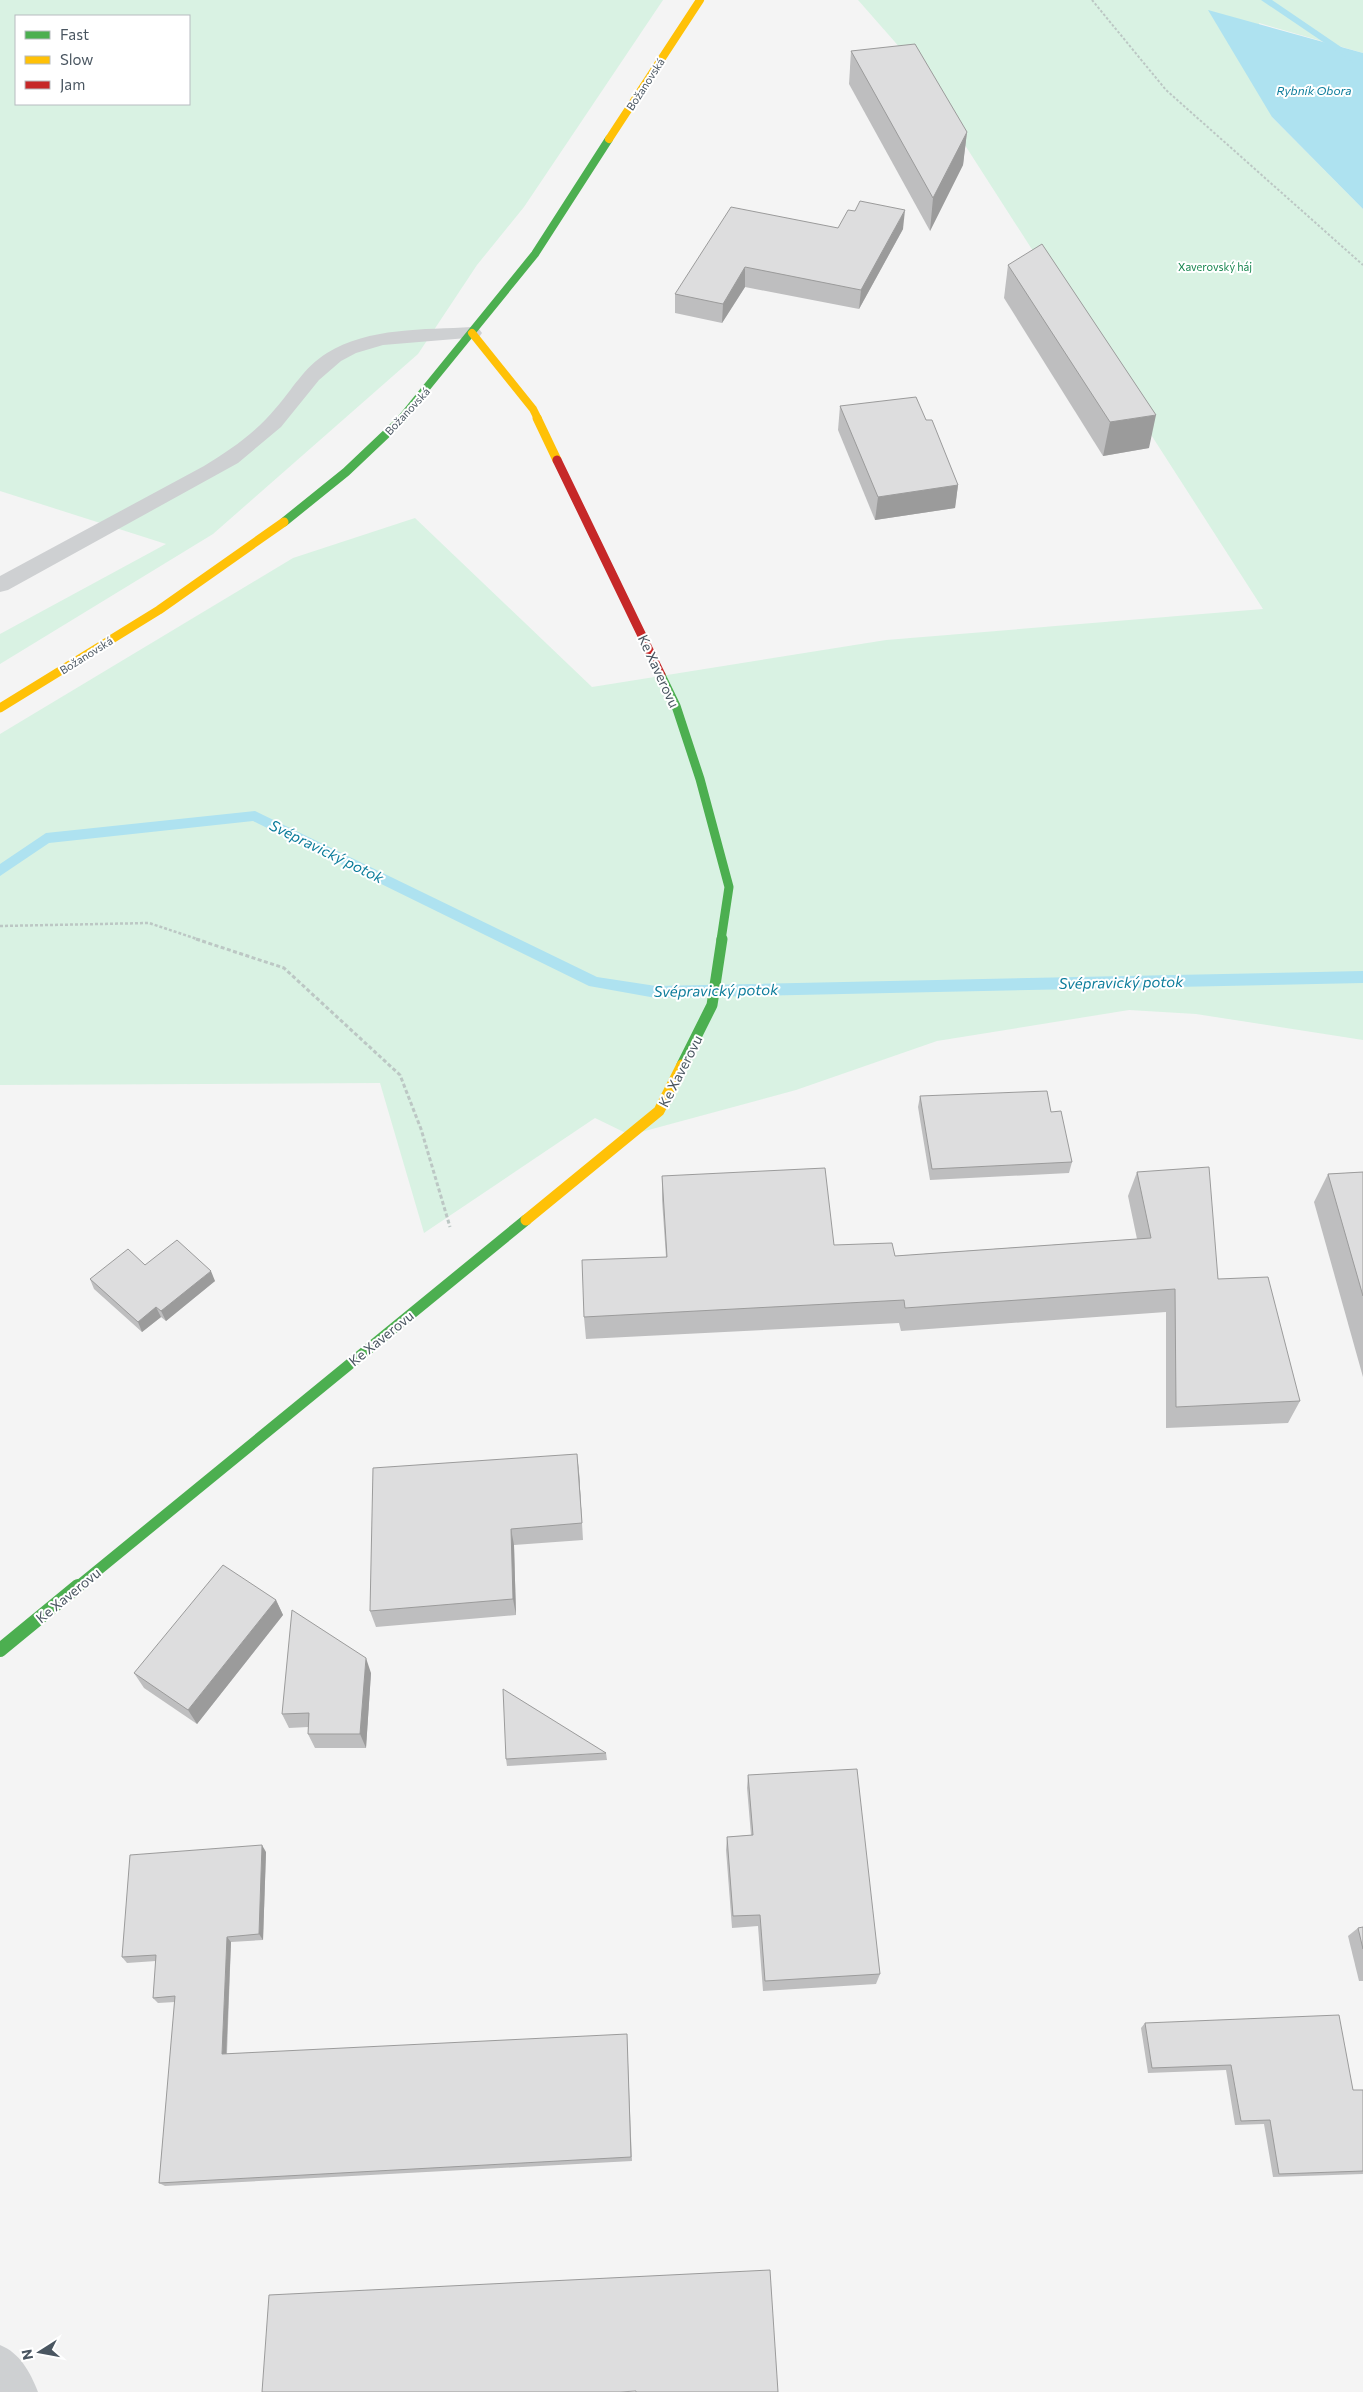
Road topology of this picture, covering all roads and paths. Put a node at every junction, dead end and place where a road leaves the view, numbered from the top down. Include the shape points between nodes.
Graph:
1 (700, 0) edge
2 (1092, 0) edge
3 (1363, 265) edge
4 (472, 334) junction
5 (0, 585) edge
6 (0, 708) edge
7 (0, 926) edge
8 (463, 1272) junction
9 (0, 1650) edge
10 (0, 2364) edge
11 (19, 2392) edge

1 - 4 street, Božanovská via 535,254
2 - 3 path via 1166,90
4 - 5 street via 382,341 334,356 320,367 266,430 238,454
4 - 6 street, Božanovská via 408,414 346,472 274,530 159,610
4 - 8 street, Ke Xaverovu via 533,409 676,706 729,886 712,1005 659,1111
7 - 8 path via 149,923 284,968 400,1075 420,1129
8 - 9 street, Ke Xaverovu
10 - 11 street

